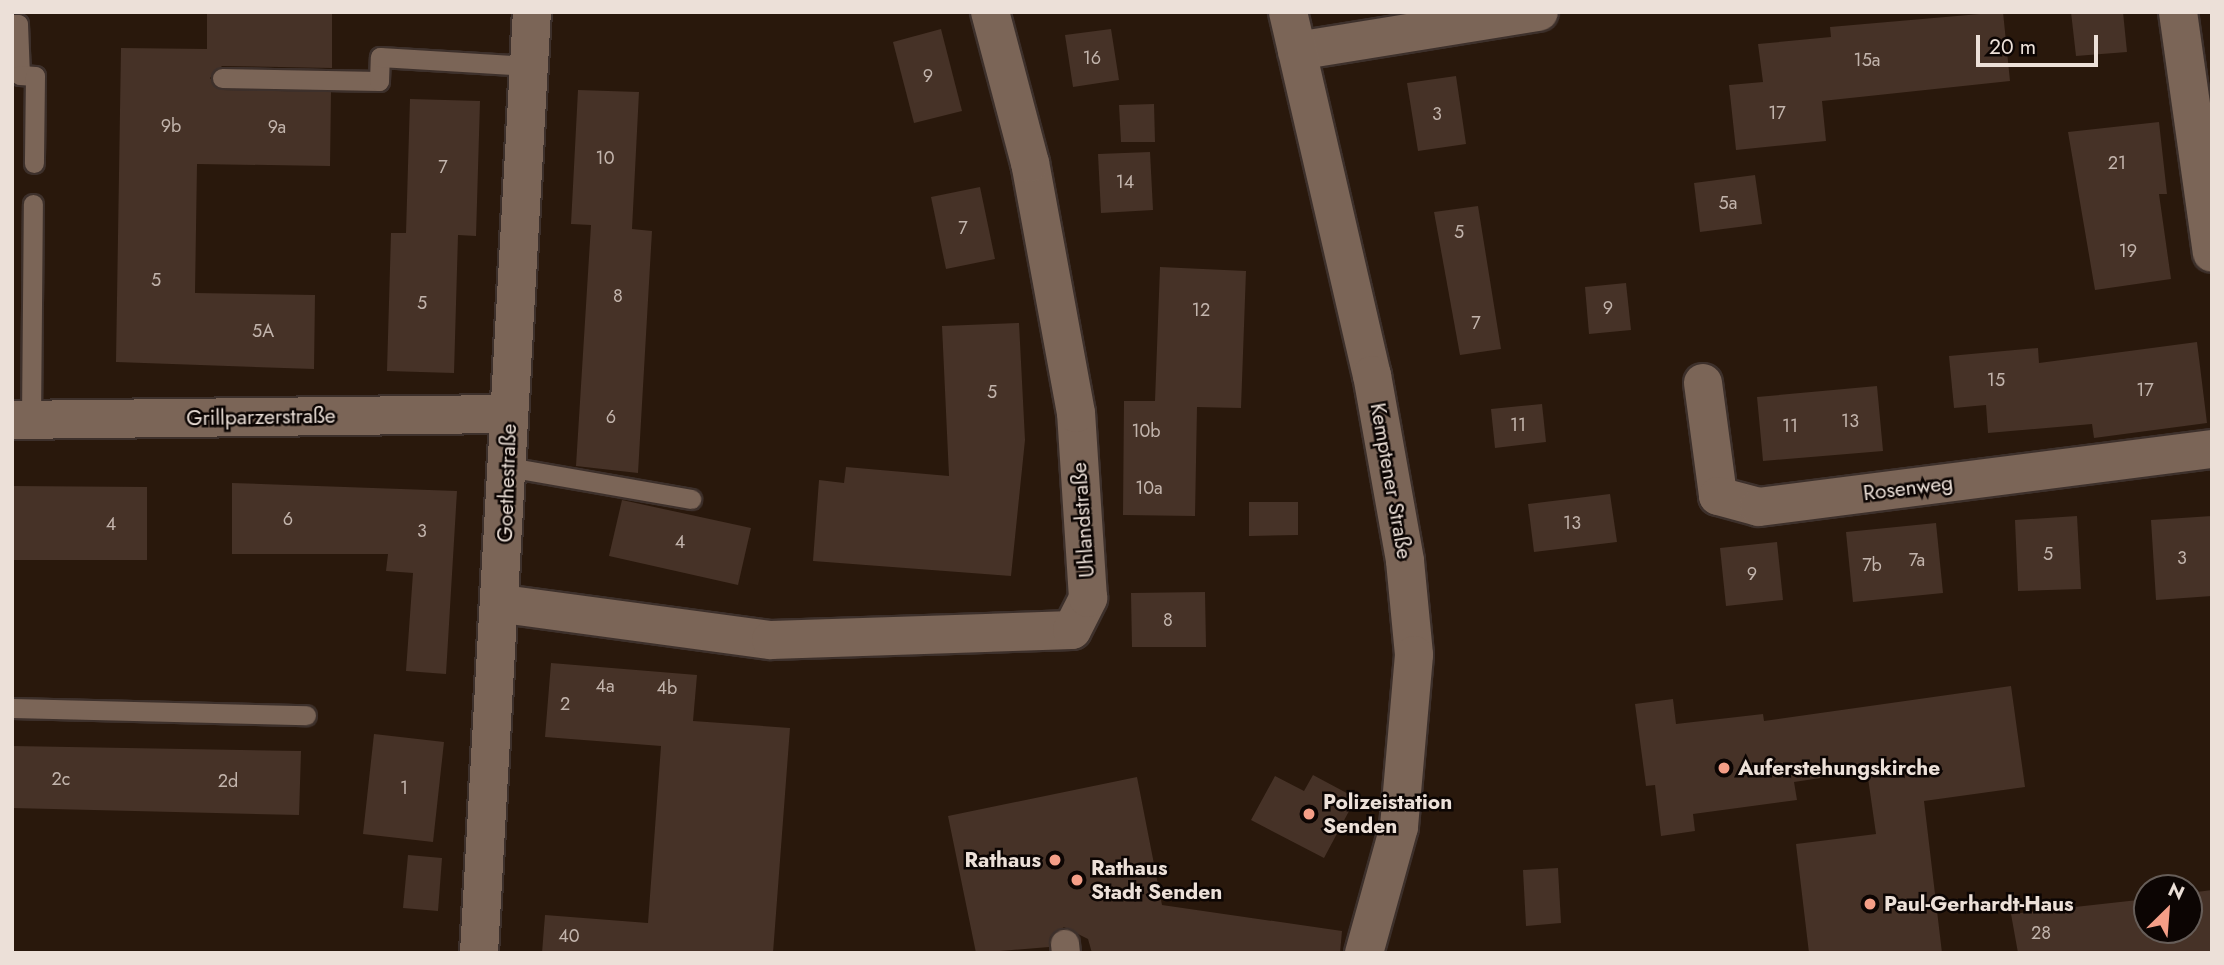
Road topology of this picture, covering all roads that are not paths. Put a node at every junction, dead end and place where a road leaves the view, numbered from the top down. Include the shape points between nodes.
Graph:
1 (532, 12) edge
2 (990, 12) edge
3 (1288, 12) edge
4 (1539, 12) edge
5 (2178, 12) edge
6 (12, 24) edge
7 (1297, 51) junction
8 (530, 66) junction
9 (222, 78) dead end
10 (34, 163) dead end
11 (33, 204) dead end
12 (2212, 253) edge
13 (1703, 383) dead end
14 (509, 414) junction
15 (21, 420) edge
16 (2212, 449) edge
17 (508, 467) junction
18 (691, 499) dead end
19 (503, 604) junction
20 (12, 708) edge
21 (306, 715) dead end
22 (479, 953) edge
23 (1364, 953) edge

1 - 8 street, Goethestraße
2 - 19 street, Uhlandstraße via 1030,163 1076,414 1088,598 1072,630 771,640
3 - 7 street, Kemptener Straße
4 - 7 street
5 - 12 street
6 - 10 lane via 18,24 20,75 35,76
7 - 23 street, Kemptener Straße via 1372,375 1405,561 1415,655 1399,827
8 - 9 lane via 380,57 379,81
8 - 14 street, Goethestraße
11 - 15 lane
13 - 16 street, Rosenweg via 1718,496 1759,507
14 - 15 street, Grillparzerstraße
14 - 17 street, Goethestraße
17 - 18 lane
17 - 19 street, Goethestraße
19 - 22 street, Goethestraße
20 - 21 lane

